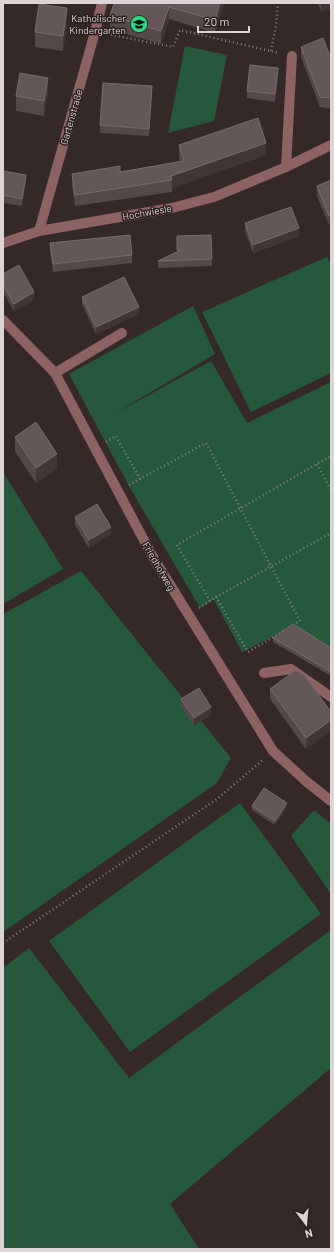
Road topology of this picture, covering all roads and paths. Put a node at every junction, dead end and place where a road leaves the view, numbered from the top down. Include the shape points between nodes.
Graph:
1 (102, 3) edge
2 (278, 3) edge
3 (95, 32) junction
4 (271, 51) junction
5 (292, 56) joint
6 (331, 145) edge
7 (286, 167) junction
8 (39, 232) junction
9 (3, 243) edge
10 (3, 320) edge
11 (122, 333) dead end
12 (55, 373) junction
13 (95, 448) junction
14 (331, 456) edge
15 (316, 464) junction
16 (140, 479) junction
17 (331, 490) edge
18 (118, 491) junction
19 (240, 508) junction
20 (331, 533) edge
21 (272, 567) junction
22 (216, 597) junction
23 (210, 601) junction
24 (188, 614) junction
25 (264, 673) dead end
26 (331, 697) edge
27 (273, 751) junction
28 (329, 796) edge
29 (3, 943) edge

1 - 3 street, Gartenstraße
2 - 4 path
3 - 4 path via 173,47 180,30
3 - 8 street, Gartenstraße
4 - 5 path
5 - 7 street
6 - 7 street, Hochwiesle
7 - 8 street, Hochwiesle via 214,197 172,208
8 - 9 street, Hochwiesle
10 - 12 street, Friedhofweg
11 - 12 street
12 - 13 street, Friedhofweg
13 - 16 path via 116,436
13 - 18 street, Friedhofweg
14 - 15 path
15 - 17 path
15 - 19 path
16 - 18 path
16 - 19 path via 206,443
18 - 24 street, Friedhofweg via 154,559
19 - 21 path
19 - 23 path via 176,545
20 - 21 path
21 - 22 path
21 - 22 path via 300,621 248,652
22 - 23 path
23 - 24 path
24 - 27 street, Friedhofweg
25 - 26 street via 291,669
27 - 28 street, Friedhofweg via 307,782
27 - 29 path via 217,799

